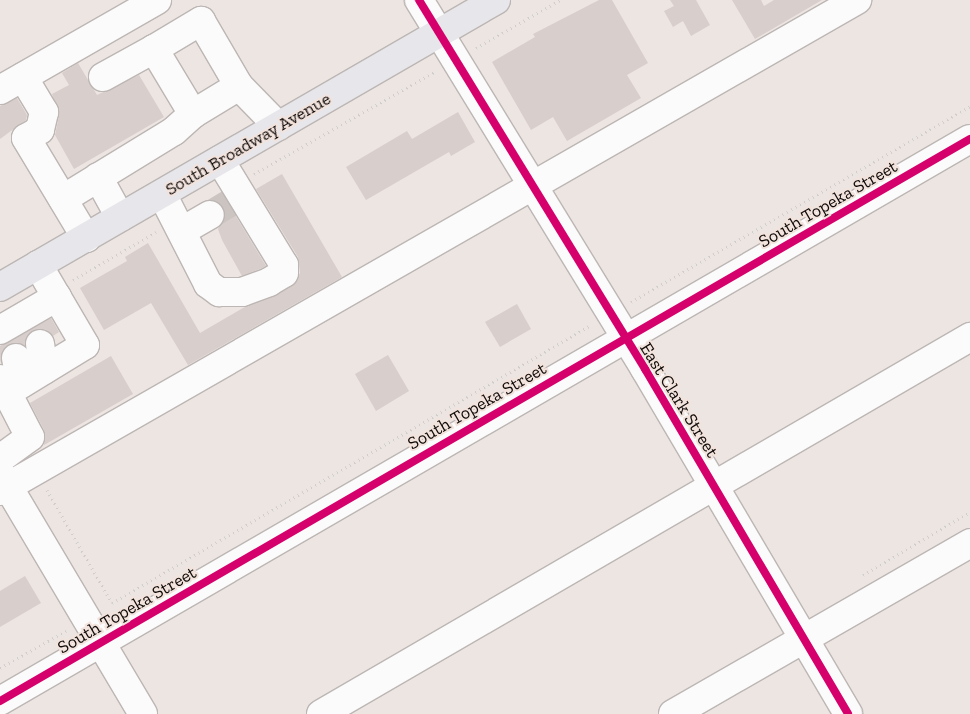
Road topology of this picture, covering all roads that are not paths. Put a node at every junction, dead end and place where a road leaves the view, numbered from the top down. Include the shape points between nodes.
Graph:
1 (157, 0) edge
2 (419, 0) edge
3 (496, 0) edge
4 (857, 0) edge
5 (439, 33) junction
6 (154, 49) junction
7 (103, 78) dead end
8 (11, 84) edge
9 (239, 86) junction
10 (193, 114) junction
11 (278, 126) junction
12 (970, 139) edge
13 (220, 160) junction
14 (98, 177) junction
15 (532, 188) junction
16 (162, 194) junction
17 (62, 199) junction
18 (210, 215) tunnel mouth
19 (120, 218) junction
20 (179, 226) junction
21 (86, 238) junction
22 (38, 265) junction
23 (0, 288) edge
24 (30, 328) edge
25 (970, 337) edge
26 (624, 338) junction
27 (9, 385) edge
28 (0, 459) edge
29 (3, 483) edge
30 (715, 487) junction
31 (970, 543) edge
32 (805, 638) junction
33 (100, 642) junction
34 (0, 701) edge
35 (143, 714) edge
36 (321, 714) edge
37 (673, 714) edge
38 (848, 714) edge

1 - 8 street
2 - 5 street, East Clark Street
3 - 5 main road, South Broadway Avenue
4 - 15 street
5 - 11 main road, South Broadway Avenue
5 - 15 street, East Clark Street
6 - 7 street
6 - 9 street via 201,21
6 - 10 street
8 - 17 street via 44,112 40,130 26,138
9 - 10 street
9 - 11 street
10 - 14 street via 174,131
11 - 13 main road, South Broadway Avenue
12 - 26 street, South Topeka Street
13 - 16 main road, South Broadway Avenue
13 - 20 street via 237,194 284,265 284,273 242,292 219,292 208,284
14 - 17 street
14 - 19 street
15 - 26 street, East Clark Street
15 - 29 street via 36,471
16 - 19 main road, South Broadway Avenue
16 - 20 street
17 - 21 street
18 - 20 street
19 - 21 main road, South Broadway Avenue
21 - 22 main road, South Broadway Avenue
22 - 23 main road, South Broadway Avenue
22 - 24 street
24 - 27 street
25 - 30 street
26 - 30 street, East Clark Street
26 - 33 street, South Topeka Street
27 - 28 street via 30,437
29 - 33 street
30 - 32 street, East Clark Street
30 - 36 street
31 - 32 street
32 - 37 street
32 - 38 street, East Clark Street
33 - 34 street, South Topeka Street
33 - 35 street

